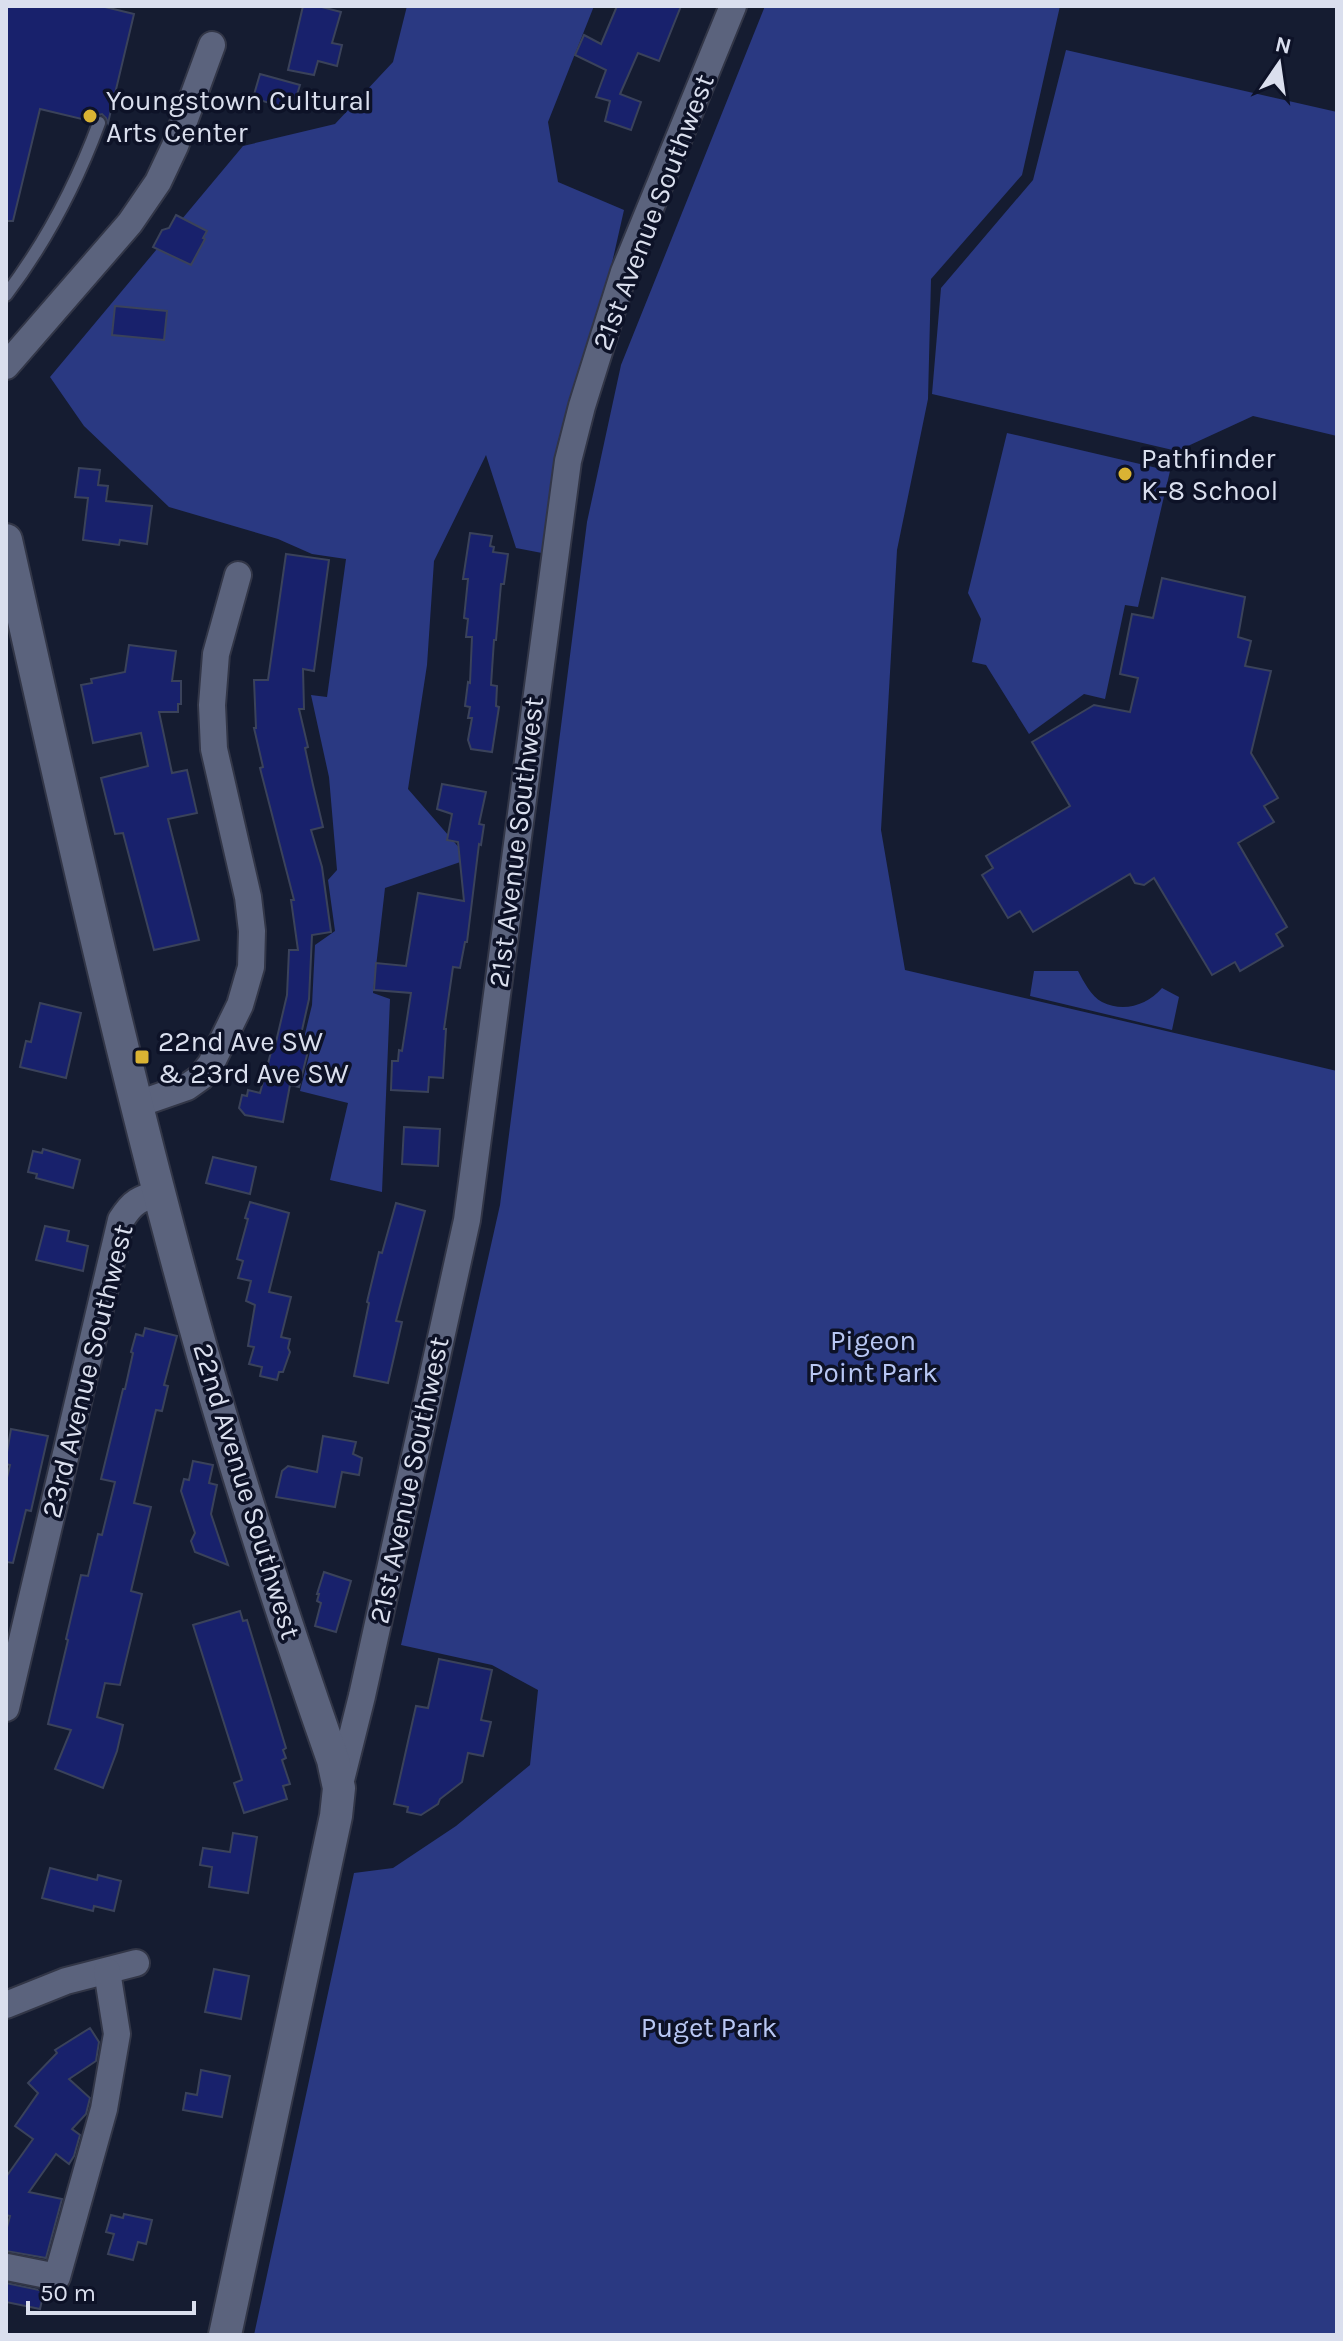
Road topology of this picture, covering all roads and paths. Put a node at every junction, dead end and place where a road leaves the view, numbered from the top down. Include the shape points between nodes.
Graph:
1 (733, 6) edge
2 (212, 45) dead end
3 (99, 123) dead end
4 (6, 295) edge
5 (6, 366) edge
6 (6, 540) edge
7 (238, 575) dead end
8 (138, 1104) junction
9 (160, 1193) junction
10 (362, 1696) junction
11 (6, 1708) edge
12 (320, 1722) junction
13 (339, 1788) junction
14 (136, 1963) dead end
15 (107, 1971) junction
16 (6, 2005) edge
17 (7, 2267) edge
18 (225, 2335) edge

1 - 10 street, 21st Avenue Southwest via 624,272 568,461 467,1220
2 - 5 street via 158,182 130,223
3 - 4 lane via 52,227
6 - 8 street, 23rd Avenue Southwest
7 - 8 street via 216,654 212,705 214,749 248,897 251,967 240,1005 201,1077
8 - 9 street, 23rd Avenue Southwest
9 - 11 street, 23rd Avenue Southwest via 138,1199 121,1220
9 - 12 street, 22nd Avenue Southwest via 243,1490
10 - 12 street via 344,1713
10 - 13 street, 21st Avenue Southwest
12 - 13 street, 22nd Avenue Southwest
13 - 18 street, 21st Avenue Southwest
14 - 15 street
15 - 16 street
15 - 17 street via 117,2034 104,2109 57,2277

